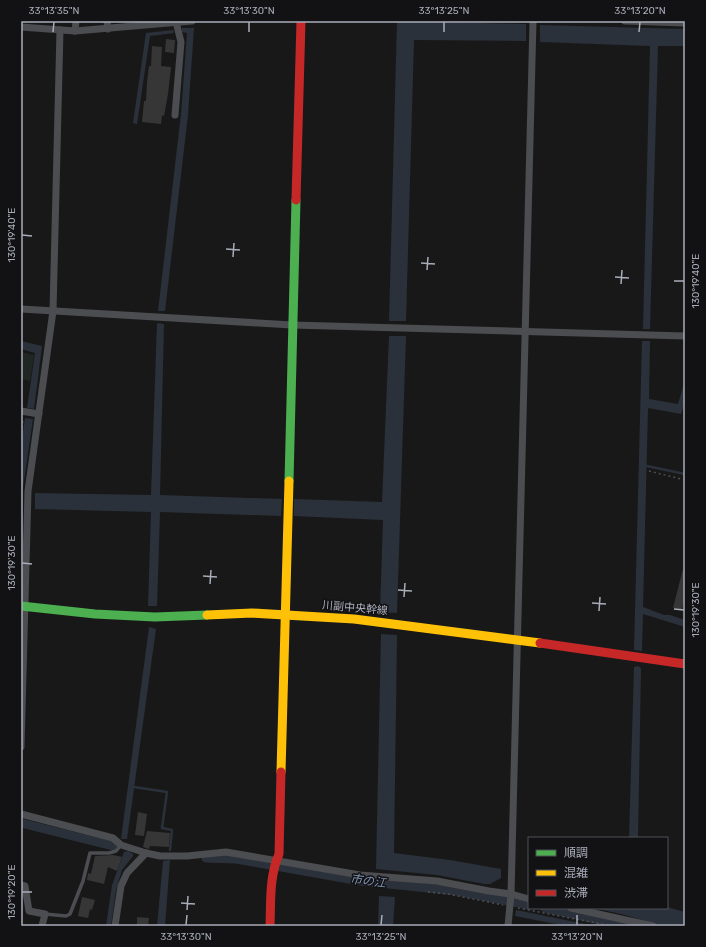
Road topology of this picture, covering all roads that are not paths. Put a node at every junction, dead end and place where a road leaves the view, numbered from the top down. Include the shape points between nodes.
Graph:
1 (76, 21) edge
2 (107, 21) edge
3 (192, 21) edge
4 (301, 21) edge
5 (533, 21) edge
6 (625, 21) edge
7 (176, 22) junction
8 (685, 23) edge
9 (21, 27) edge
10 (108, 29) junction
11 (60, 30) junction
12 (75, 31) junction
13 (175, 114) dead end
14 (21, 309) edge
15 (52, 311) junction
16 (292, 326) junction
17 (525, 332) junction
18 (685, 336) edge
19 (23, 412) edge
20 (39, 414) junction
21 (23, 607) edge
22 (285, 615) junction
23 (518, 640) junction
24 (685, 664) edge
25 (21, 747) edge
26 (21, 814) edge
27 (120, 845) junction
28 (146, 853) junction
29 (276, 860) junction
30 (21, 885) edge
31 (510, 894) junction
32 (528, 899) edge
33 (576, 909) edge
34 (45, 914) junction
35 (42, 926) edge
36 (115, 926) edge
37 (270, 926) edge
38 (508, 926) edge
39 (653, 926) edge

1 - 12 street
2 - 10 street
3 - 7 street
4 - 16 street
5 - 17 street
6 - 8 street
7 - 10 street
7 - 13 street via 181,42
9 - 11 street
10 - 12 street
11 - 12 street
11 - 15 street
14 - 15 street
15 - 16 street
15 - 20 street
16 - 17 street
16 - 22 street
17 - 18 street
17 - 23 street
19 - 20 street
20 - 21 street via 28,491
21 - 22 street, 川副中央幹線 via 155,617 252,613
21 - 25 street
22 - 23 street, 川副中央幹線 via 354,619
22 - 29 street via 279,854
23 - 24 street, 川副中央幹線
23 - 31 street
26 - 27 street via 113,838
27 - 28 street
27 - 34 lane via 116,851 109,853 90,853 83,881 70,914
28 - 29 street via 187,856 226,852
28 - 36 street via 127,873 121,886
29 - 31 street via 360,874 437,881
29 - 37 street
30 - 34 street via 25,886 29,911
31 - 32 street
31 - 38 street
33 - 39 street
34 - 35 street

